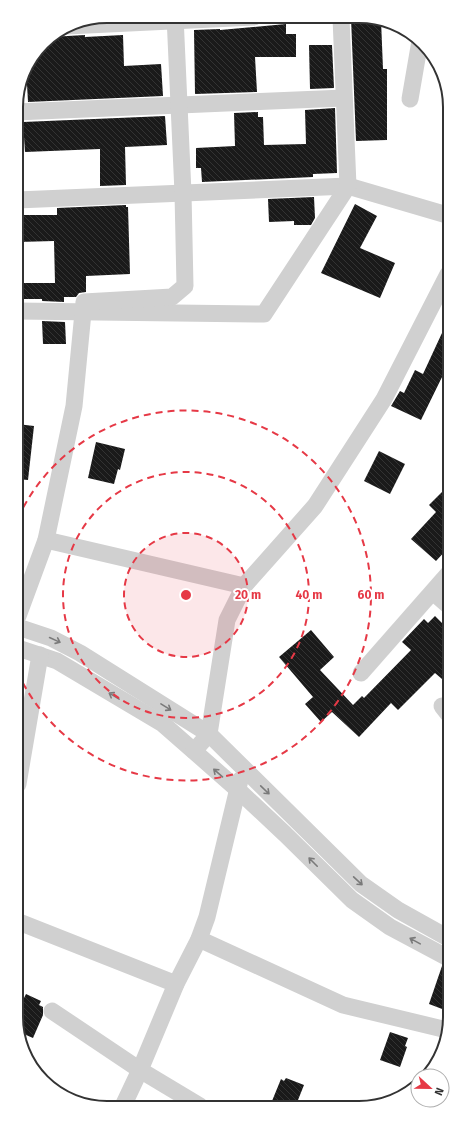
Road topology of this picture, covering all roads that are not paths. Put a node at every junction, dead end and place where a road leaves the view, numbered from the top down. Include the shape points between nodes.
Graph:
1 (113, 23) edge
2 (175, 23) edge
3 (341, 23) edge
4 (96, 24) edge
5 (419, 49) edge
6 (344, 98) junction
7 (410, 99) dead end
8 (179, 104) junction
9 (23, 112) edge
10 (348, 186) junction
11 (183, 192) junction
12 (23, 200) edge
13 (443, 214) edge
14 (443, 284) edge
15 (23, 311) edge
16 (84, 312) junction
17 (46, 540) junction
18 (443, 580) edge
19 (244, 586) junction
20 (433, 592) junction
21 (443, 601) edge
22 (23, 602) edge
23 (23, 629) edge
24 (36, 633) junction
25 (29, 652) edge
26 (361, 673) dead end
27 (23, 724) edge
28 (209, 734) junction
29 (194, 751) junction
30 (243, 768) junction
31 (237, 789) junction
32 (23, 924) edge
33 (443, 935) edge
34 (199, 939) junction
35 (443, 955) edge
36 (176, 984) junction
37 (52, 1011) dead end
38 (442, 1029) edge
39 (140, 1070) junction
40 (125, 1101) edge
41 (192, 1101) edge

1 - 4 street
2 - 8 street
3 - 6 street
5 - 7 street
6 - 8 street
6 - 10 street
8 - 9 street
8 - 11 street
10 - 11 street
10 - 13 street
10 - 16 street via 264,314
11 - 12 street
11 - 16 street via 185,286 172,297 84,302
14 - 19 street via 384,399 315,506
15 - 16 street
16 - 17 street via 74,406
17 - 19 street
17 - 22 street
18 - 20 street
19 - 28 street via 227,620
20 - 21 street
20 - 26 street
23 - 24 street
24 - 25 street
24 -> 28 street via 80,653
25 - 27 street
29 -> 25 street via 163,724 57,662
28 - 29 street
28 - 30 street
31 -> 29 street
30 - 31 street
30 -> 33 street via 361,884 398,910
31 - 34 street via 207,917
35 -> 31 street via 390,927 352,900
32 - 36 street
34 - 36 street
34 - 38 street via 342,1005
36 - 39 street
37 - 39 street
39 - 40 street
39 - 41 street

